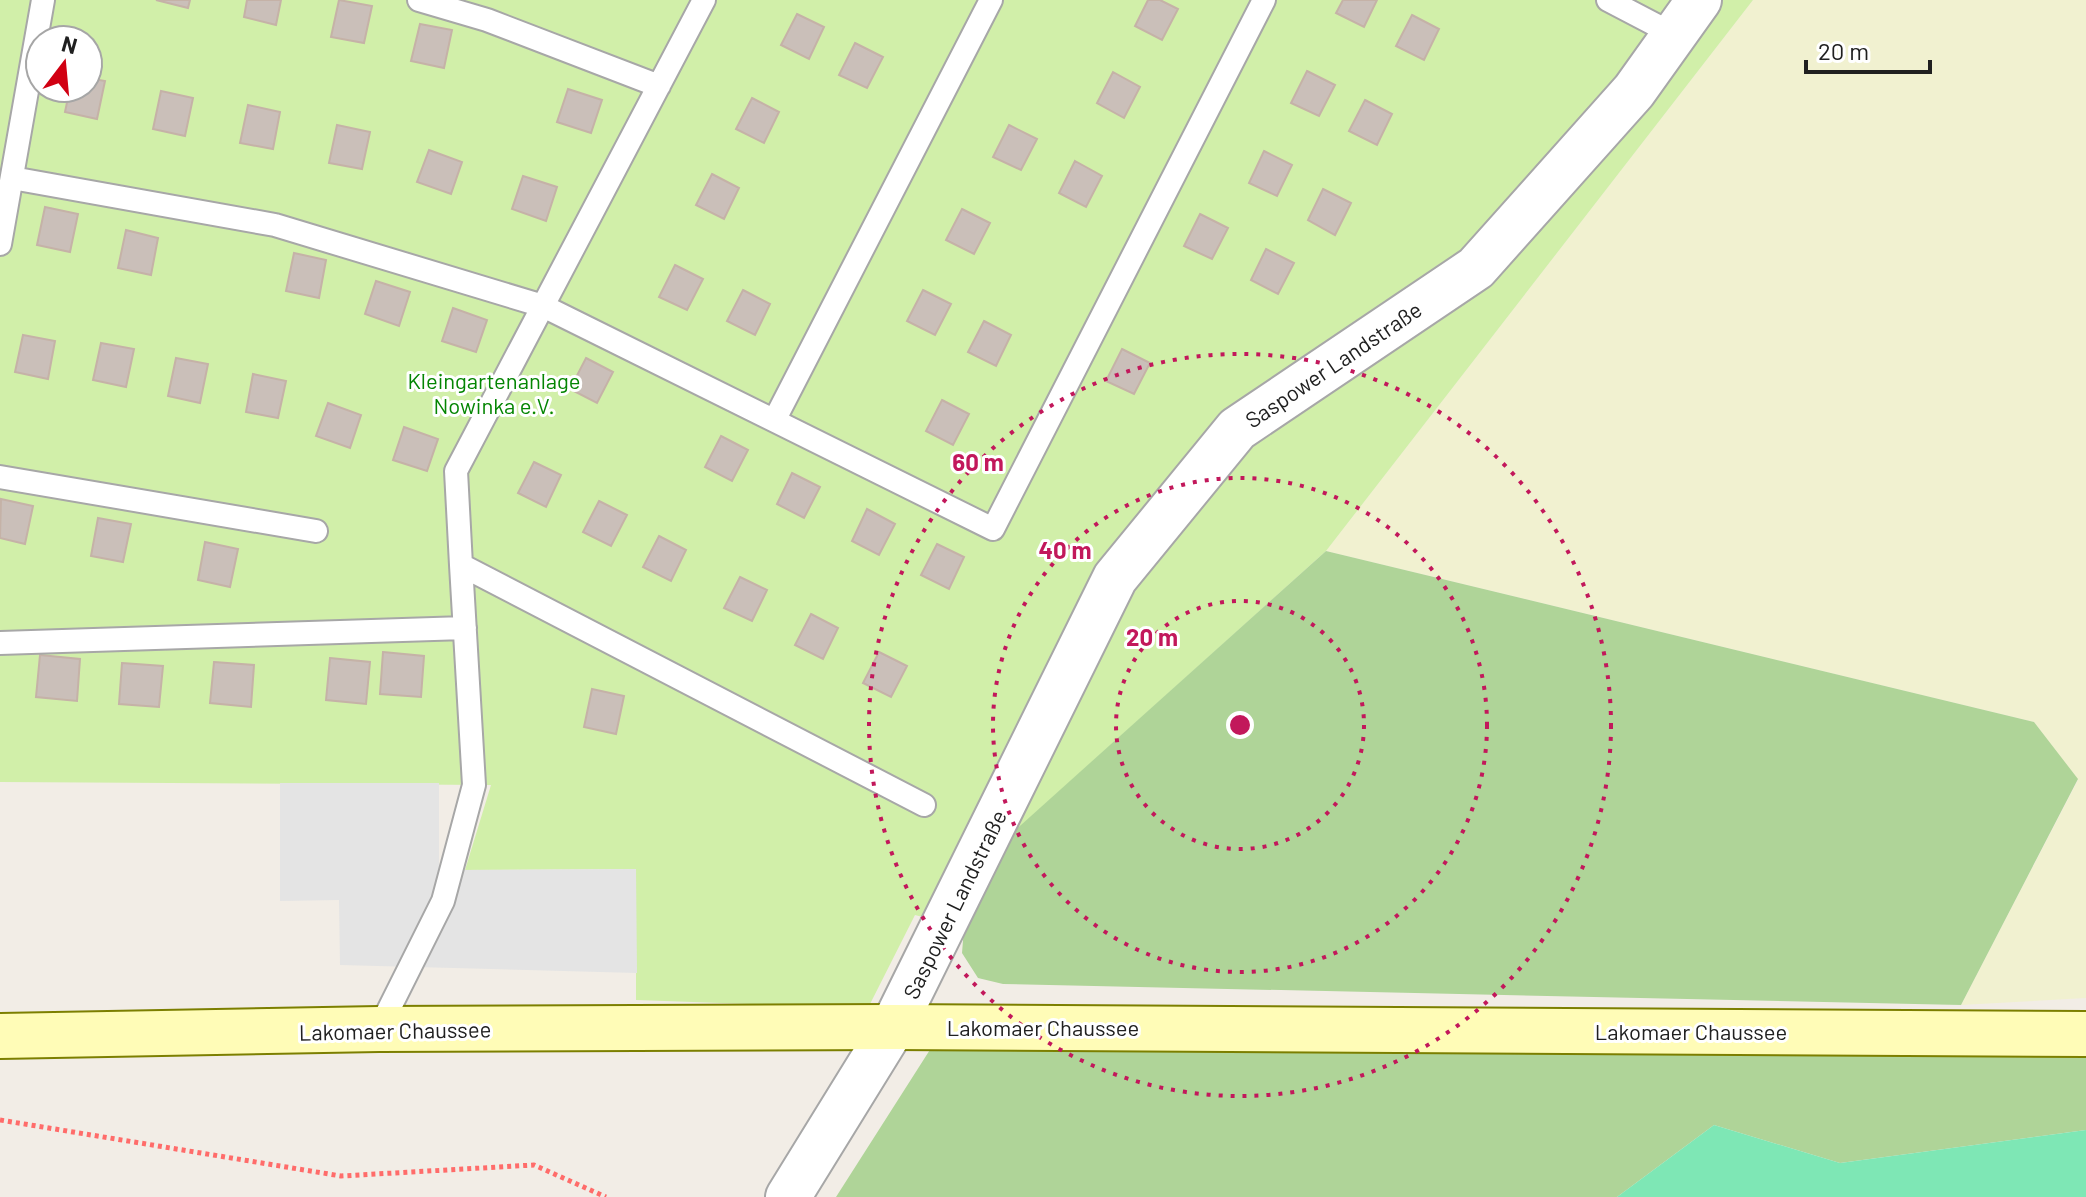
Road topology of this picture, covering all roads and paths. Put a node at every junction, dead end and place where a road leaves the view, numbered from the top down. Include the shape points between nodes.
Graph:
1 (43, 0) edge
2 (419, 0) edge
3 (704, 0) edge
4 (991, 0) edge
5 (1264, 0) edge
6 (1608, 0) edge
7 (1699, 0) edge
8 (1673, 34) junction
9 (659, 86) junction
10 (12, 178) junction
11 (0, 244) edge
12 (543, 306) junction
13 (775, 419) junction
14 (0, 477) edge
15 (316, 531) dead end
16 (461, 565) junction
17 (465, 628) junction
18 (0, 643) edge
19 (924, 805) dead end
20 (893, 1027) junction
21 (379, 1029) junction
22 (2086, 1034) edge
23 (0, 1036) edge
24 (0, 1120) edge
25 (606, 1197) edge
26 (788, 1197) edge

1 - 10 lane
2 - 9 lane via 487,20
3 - 9 lane
4 - 13 lane
5 - 13 lane via 993,529
6 - 8 lane
7 - 8 street, Saspower Landstraße
8 - 20 street, Saspower Landstraße via 1634,91 1476,268 1237,429 1115,578
9 - 12 lane
10 - 11 lane
10 - 12 lane via 275,225
12 - 13 lane
12 - 16 lane via 456,471
14 - 15 lane
16 - 17 lane
16 - 19 lane
17 - 18 lane
17 - 21 lane via 474,785 443,901
20 - 21 street, Lakomaer Chaussee
20 - 22 street, Lakomaer Chaussee
20 - 26 street, Saspower Landstraße
21 - 23 street, Lakomaer Chaussee
24 - 25 path via 341,1176 534,1165

